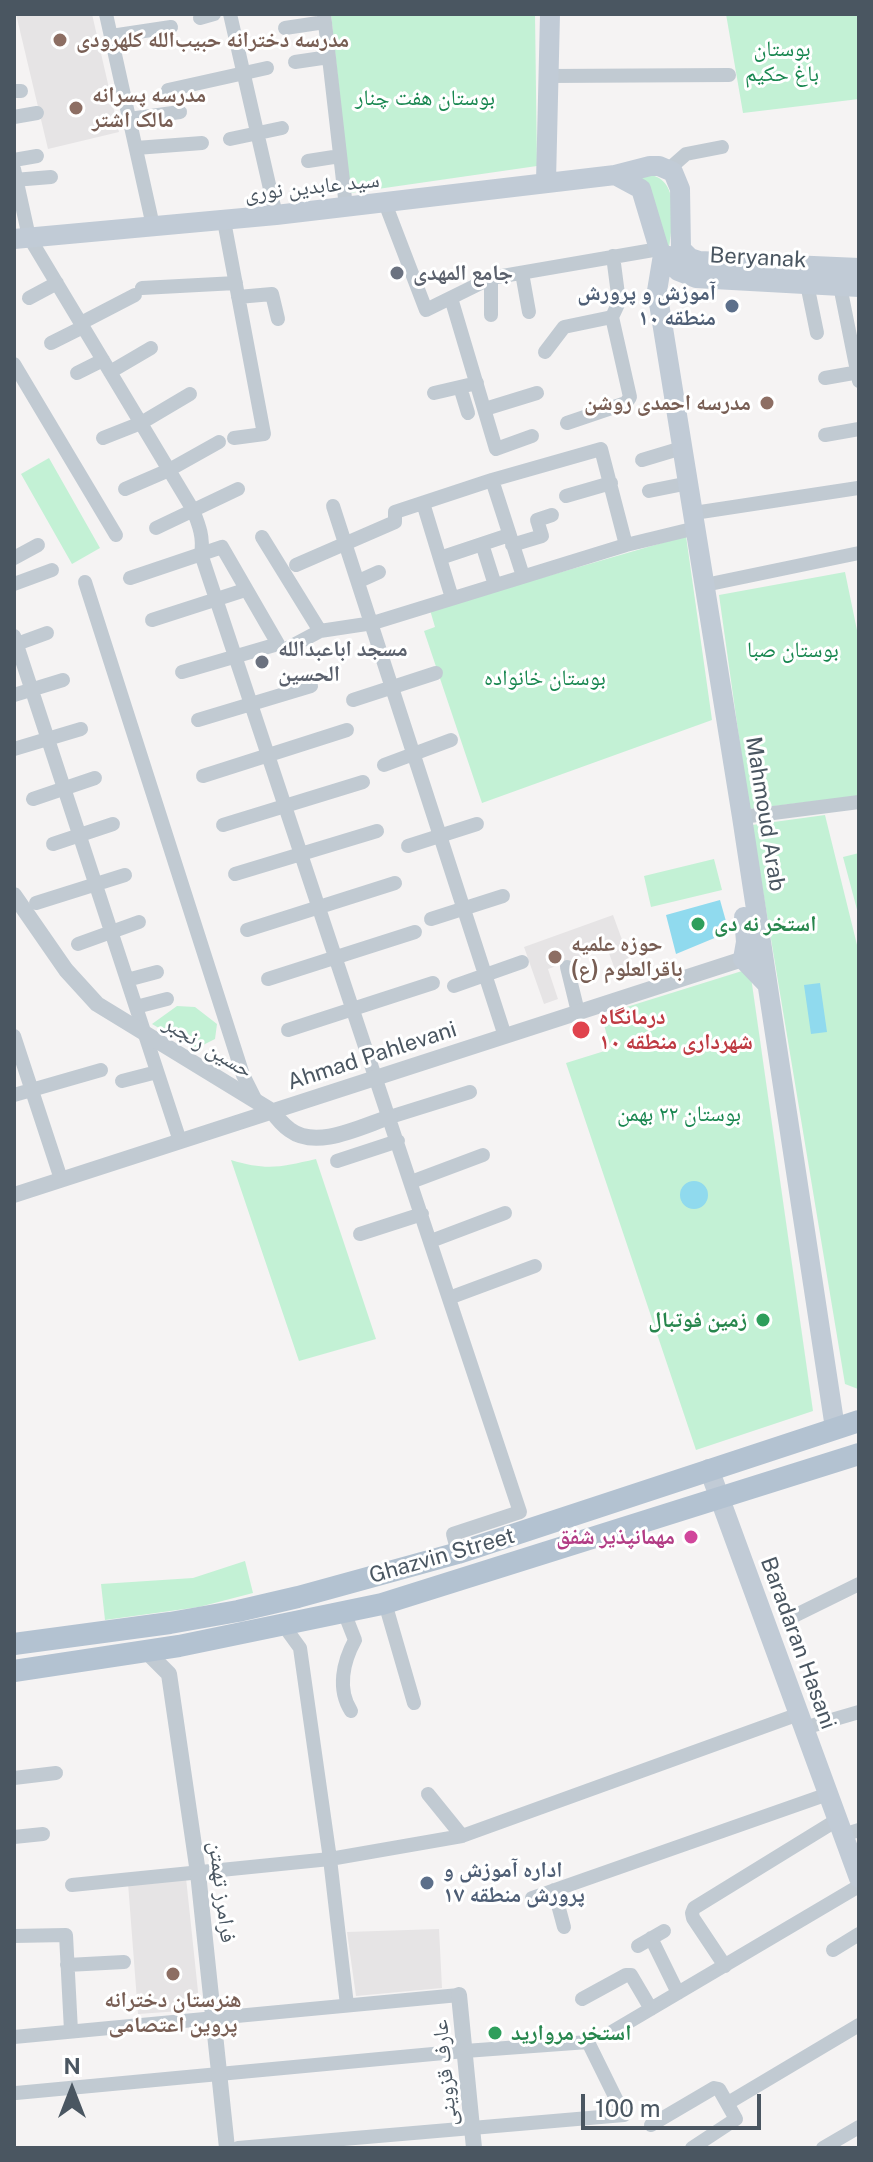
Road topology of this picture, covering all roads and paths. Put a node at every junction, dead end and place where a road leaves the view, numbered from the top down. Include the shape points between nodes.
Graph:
1 (106, 14) edge
2 (230, 14) edge
3 (550, 14) edge
4 (324, 18) edge
5 (171, 27) dead end
6 (285, 28) dead end
7 (111, 36) junction
8 (329, 57) junction
9 (295, 62) dead end
10 (267, 68) dead end
11 (244, 74) junction
12 (729, 75) dead end
13 (548, 76) junction
14 (168, 90) dead end
15 (180, 112) dead end
16 (37, 113) dead end
17 (14, 117) edge
18 (129, 119) junction
19 (282, 128) dead end
20 (257, 133) junction
21 (230, 139) dead end
22 (202, 143) dead end
23 (722, 147) dead end
24 (136, 148) junction
25 (37, 156) dead end
26 (340, 156) junction
27 (14, 160) edge
28 (308, 161) dead end
29 (669, 169) junction
30 (615, 175) junction
31 (15, 176) edge
32 (51, 177) dead end
33 (546, 181) junction
34 (385, 203) junction
35 (346, 207) junction
36 (276, 215) junction
37 (224, 221) junction
38 (153, 226) junction
39 (22, 238) edge
40 (667, 251) junction
41 (613, 256) junction
42 (859, 268) edge
43 (522, 273) junction
44 (491, 278) junction
45 (57, 283) junction
46 (807, 284) junction
47 (849, 286) edge
48 (237, 290) junction
49 (29, 298) dead end
50 (451, 298) junction
51 (529, 312) dead end
52 (491, 315) dead end
53 (612, 317) junction
54 (278, 319) dead end
55 (82, 325) junction
56 (817, 333) dead end
57 (51, 343) dead end
58 (151, 348) dead end
59 (545, 352) dead end
60 (14, 364) edge
61 (107, 366) junction
62 (77, 373) dead end
63 (858, 375) edge
64 (825, 378) dead end
65 (477, 383) junction
66 (460, 387) junction
67 (434, 393) dead end
68 (537, 393) dead end
69 (190, 394) dead end
70 (485, 409) junction
71 (468, 413) dead end
72 (141, 423) junction
73 (567, 423) dead end
74 (859, 429) edge
75 (825, 435) dead end
76 (532, 436) dead end
77 (103, 438) dead end
78 (682, 448) junction
79 (642, 460) dead end
80 (169, 470) junction
81 (492, 480) junction
82 (611, 483) junction
83 (689, 483) junction
84 (858, 488) edge
85 (125, 489) dead end
86 (238, 489) dead end
87 (649, 491) dead end
88 (566, 496) dead end
89 (219, 498) junction
90 (423, 503) junction
91 (333, 506) dead end
92 (193, 510) junction
93 (228, 511) dead end
94 (552, 515) dead end
95 (695, 521) junction
96 (156, 528) dead end
97 (116, 535) dead end
98 (262, 537) dead end
99 (511, 540) junction
100 (346, 543) junction
101 (482, 544) junction
102 (38, 545) dead end
103 (626, 545) junction
104 (859, 553) edge
105 (201, 554) junction
106 (14, 558) edge
107 (440, 558) junction
108 (296, 565) dead end
109 (52, 570) dead end
110 (379, 572) dead end
111 (523, 576) junction
112 (130, 578) dead end
113 (359, 581) junction
114 (85, 582) dead end
115 (14, 584) edge
116 (495, 585) junction
117 (705, 585) junction
118 (245, 590) junction
119 (452, 598) junction
120 (216, 599) junction
121 (152, 620) dead end
122 (373, 623) junction
123 (320, 631) junction
124 (47, 633) dead end
125 (15, 642) edge
126 (283, 646) junction
127 (235, 655) junction
128 (182, 672) dead end
129 (436, 673) dead end
130 (63, 680) dead end
131 (311, 686) dead end
132 (394, 687) junction
133 (31, 689) junction
134 (14, 695) edge
135 (353, 700) dead end
136 (252, 704) junction
137 (198, 720) dead end
138 (81, 729) dead end
139 (347, 730) dead end
140 (48, 739) junction
141 (451, 740) dead end
142 (14, 749) edge
143 (269, 754) junction
144 (415, 754) junction
145 (384, 765) dead end
146 (203, 776) dead end
147 (95, 778) dead end
148 (363, 782) dead end
149 (64, 788) junction
150 (33, 799) dead end
151 (859, 802) edge
152 (286, 805) junction
153 (742, 817) junction
154 (113, 824) dead end
155 (477, 824) dead end
156 (223, 825) dead end
157 (377, 831) dead end
158 (80, 835) junction
159 (441, 835) junction
160 (53, 844) dead end
161 (408, 846) dead end
162 (302, 855) junction
163 (235, 874) dead end
164 (125, 875) dead end
165 (95, 883) junction
166 (395, 883) dead end
167 (14, 895) edge
168 (503, 896) dead end
169 (36, 903) dead end
170 (320, 907) junction
171 (464, 908) junction
172 (431, 919) dead end
173 (139, 922) dead end
174 (247, 930) dead end
175 (111, 931) junction
176 (415, 932) dead end
177 (78, 944) dead end
178 (337, 958) junction
179 (743, 959) junction
180 (522, 962) dead end
181 (567, 967) dead end
182 (157, 972) dead end
183 (486, 974) junction
184 (268, 979) dead end
185 (127, 980) junction
186 (765, 982) junction
187 (433, 983) dead end
188 (454, 986) dead end
189 (167, 999) dead end
190 (136, 1007) junction
191 (354, 1009) junction
192 (578, 1012) junction
193 (288, 1030) dead end
194 (14, 1036) edge
195 (146, 1036) junction
196 (505, 1036) junction
197 (101, 1070) dead end
198 (157, 1072) junction
199 (377, 1077) junction
200 (122, 1081) dead end
201 (32, 1090) junction
202 (470, 1092) dead end
203 (14, 1095) edge
204 (256, 1102) junction
205 (272, 1111) junction
206 (390, 1117) junction
207 (180, 1141) junction
208 (398, 1141) junction
209 (483, 1155) dead end
210 (337, 1161) dead end
211 (61, 1179) junction
212 (411, 1182) junction
213 (14, 1195) edge
214 (505, 1213) dead end
215 (422, 1214) junction
216 (360, 1234) dead end
217 (431, 1241) junction
218 (535, 1266) dead end
219 (449, 1298) junction
220 (859, 1421) edge
221 (835, 1428) junction
222 (859, 1454) edge
223 (709, 1469) junction
224 (719, 1497) junction
225 (458, 1553) junction
226 (859, 1584) edge
227 (385, 1603) junction
228 (344, 1612) junction
229 (796, 1615) dead end
230 (284, 1626) junction
231 (14, 1644) edge
232 (146, 1651) junction
233 (14, 1671) edge
234 (414, 1703) dead end
235 (351, 1711) dead end
236 (859, 1712) edge
237 (801, 1721) junction
238 (56, 1773) dead end
239 (14, 1778) edge
240 (428, 1794) dead end
241 (828, 1794) junction
242 (846, 1828) edge
243 (43, 1834) dead end
244 (462, 1836) junction
245 (14, 1837) edge
246 (330, 1859) junction
247 (198, 1873) junction
248 (859, 1878) edge
249 (72, 1885) dead end
250 (859, 1886) edge
251 (554, 1890) junction
252 (532, 1898) dead end
253 (564, 1927) dead end
254 (859, 1934) edge
255 (14, 1936) edge
256 (638, 1946) dead end
257 (833, 1950) dead end
258 (124, 1962) dead end
259 (67, 1965) junction
260 (725, 1966) junction
261 (678, 1993) junction
262 (459, 1995) joint
263 (582, 1999) dead end
264 (347, 2005) junction
265 (651, 2009) junction
266 (215, 2018) junction
267 (859, 2025) edge
268 (71, 2031) junction
269 (610, 2033) dead end
270 (14, 2037) edge
271 (465, 2051) junction
272 (220, 2074) junction
273 (16, 2093) dead end
274 (728, 2103) junction
275 (651, 2125) dead end
276 (859, 2127) edge
277 (472, 2128) junction
278 (227, 2148) edge
279 (238, 2148) edge
280 (474, 2148) edge
281 (692, 2148) edge
282 (823, 2148) edge

1 - 7 street
2 - 11 street
3 - 13 main road
4 - 6 street
4 - 8 street
5 - 7 street
7 - 18 street
8 - 9 street
8 - 26 street
10 - 11 street
11 - 14 street
11 - 20 street
12 - 13 street
13 - 33 main road
15 - 18 street
16 - 17 street
18 - 24 street
19 - 20 street
20 - 21 street
20 - 36 street
22 - 24 street
23 - 29 street via 686,154
24 - 38 street
25 - 27 street
26 - 28 street
26 - 35 street
29 - 30 main road, سید عابدین نوری via 650,166
29 - 40 main road, Mahmoud Arab via 680,189
30 - 33 main road, سید عابدین نوری
30 - 40 main road via 641,189
31 - 32 street
31 - 39 street
33 - 34 main road, سید عابدین نوری
34 - 35 main road, سید عابدین نوری
34 - 50 street via 426,310
35 - 36 main road, سید عابدین نوری
36 - 37 main road, سید عابدین نوری
37 - 38 main road, سید عابدین نوری
37 - 48 street
38 - 39 main road, سید عابدین نوری
39 - 45 street
40 - 41 street
40 - 42 main road via 699,261
40 - 46 main road, Beryanak via 678,271 696,278
40 - 78 main road, Mahmoud Arab via 657,291
41 - 43 street
41 - 53 street via 619,302
43 - 44 street
43 - 51 street
44 - 50 street
44 - 52 street
45 - 49 street
45 - 55 street
46 - 47 main road, Beryanak
46 - 56 street
47 - 63 street
48 - 54 street via 272,294
48 - 55 street via 138,292
48 - 80 street via 264,434 226,440
50 - 65 street
53 - 59 street via 564,327
53 - 73 street via 630,395 626,403
55 - 57 street
55 - 61 street
58 - 61 street
60 - 97 street
61 - 62 street
61 - 72 street
63 - 64 street
65 - 66 street
65 - 70 street
66 - 67 street
66 - 71 street
68 - 70 street
69 - 72 street
70 - 76 street via 496,449
72 - 77 street
72 - 80 street
74 - 75 street
78 - 79 street
78 - 83 main road, Mahmoud Arab
80 - 85 street
80 - 92 street
81 - 82 street via 601,449
81 - 90 street
81 - 99 street
82 - 88 street
82 - 103 street
83 - 87 street
83 - 95 main road, Mahmoud Arab
84 - 95 street
86 - 89 street
89 - 92 street
89 - 93 street
90 - 100 street via 395,512 395,522
90 - 107 street
91 - 100 street
92 - 96 street
92 - 105 street via 202,535
94 - 99 street via 537,520 542,536
95 - 103 street
95 - 117 main road, Mahmoud Arab
98 - 123 street
99 - 101 street
99 - 111 street
100 - 108 street
100 - 113 street
101 - 107 street
101 - 116 street
102 - 106 street
103 - 111 street
104 - 117 street
105 - 112 street
105 - 118 street via 222,547
105 - 120 street
107 - 119 street
109 - 115 street
110 - 113 street
111 - 116 street
113 - 122 street
114 - 204 street
116 - 119 street
117 - 153 main road, Mahmoud Arab
118 - 120 street
118 - 126 street
119 - 122 street
120 - 121 street
120 - 127 street
122 - 123 street
122 - 132 street
123 - 126 street
124 - 125 street
125 - 133 street
126 - 127 street
127 - 128 street
127 - 136 street
129 - 132 street
130 - 133 street
131 - 136 street
132 - 135 street
132 - 144 street
133 - 134 street
133 - 140 street
136 - 137 street
136 - 143 street
138 - 140 street
139 - 143 street
140 - 142 street
140 - 149 street
141 - 144 street
143 - 146 street
143 - 152 street
144 - 145 street
144 - 159 street
147 - 149 street
148 - 152 street
149 - 150 street
149 - 158 street
151 - 153 street
152 - 156 street
152 - 162 street
153 - 179 main road via 737,848
153 - 186 main road, Mahmoud Arab
154 - 158 street
155 - 159 street
157 - 162 street
158 - 160 street
158 - 165 street
159 - 161 street
159 - 171 street
162 - 163 street
162 - 170 street
164 - 165 street
165 - 169 street
165 - 175 street
166 - 170 street
167 - 195 street, حسین رنجبر via 77,984 108,1013
168 - 171 street
170 - 174 street
170 - 178 street
171 - 172 street
171 - 183 street
173 - 175 street
175 - 177 street
175 - 185 street
176 - 178 street
178 - 184 street
178 - 191 street
179 - 186 main road
179 - 192 street, Ahmad Pahlevani
180 - 183 street
181 - 192 street
182 - 185 street
183 - 188 street
183 - 196 street
185 - 190 street
186 - 221 main road, Mahmoud Arab
187 - 191 street
189 - 190 street
190 - 195 street
191 - 193 street
191 - 199 street
192 - 196 street, Ahmad Pahlevani
194 - 201 street
195 - 198 street
195 - 204 street, حسین رنجبر
196 - 199 street, Ahmad Pahlevani
197 - 201 street
198 - 200 street
198 - 207 street
199 - 205 street, Ahmad Pahlevani
199 - 206 street
201 - 203 street
201 - 211 street
202 - 206 street, حسین رنجبر
204 - 205 street, حسین رنجبر
205 - 206 street, حسین رنجبر via 287,1128 312,1138
205 - 207 street, Ahmad Pahlevani
206 - 208 street
207 - 211 street, Ahmad Pahlevani
208 - 210 street
208 - 212 street
209 - 212 street
211 - 213 street, Ahmad Pahlevani
212 - 215 street
214 - 217 street
215 - 216 street
215 - 217 street
217 - 219 street
218 - 219 street
219 - 225 street via 520,1512 453,1534
220 - 221 main road, Ghazvin Street
221 - 223 main road, Ghazvin Street
222 - 224 main road, Ghazvin Street
223 - 224 main road, Baradaran Hasani
223 - 225 main road, Ghazvin Street
224 - 227 main road, Ghazvin Street
224 - 237 main road, Baradaran Hasani
225 - 231 main road, Ghazvin Street via 238,1611
226 - 229 street
227 - 228 main road, Ghazvin Street
227 - 234 street
228 - 230 main road, Ghazvin Street
228 - 235 street via 355,1640 344,1661
230 - 232 main road, Ghazvin Street
230 - 246 street via 300,1648
232 - 233 main road, Ghazvin Street
232 - 247 street, فرامرز تهمتن via 169,1674
236 - 237 street
237 - 241 main road, Baradaran Hasani
237 - 244 street
238 - 239 street
240 - 244 street
241 - 242 main road, Baradaran Hasani
241 - 251 street
242 - 248 main road, Baradaran Hasani
242 - 260 street via 694,1908 693,1918
243 - 245 street
244 - 246 street
246 - 247 street
246 - 264 street
247 - 249 street
247 - 266 street, فرامرز تهمتن
250 - 260 street
251 - 252 street
251 - 253 street
254 - 257 street
255 - 259 street via 66,1935
256 - 261 street via 658,1935
258 - 259 street
259 - 268 street
260 - 261 street
261 - 265 street
262 - 264 street
262 - 271 street, عارف قزوینی
263 - 265 street via 631,1975
264 - 266 street
265 - 269 street
266 - 268 street
266 - 272 street, فرامرز تهمتن
267 - 274 street
268 - 270 street
271 - 272 street
271 - 277 street, عارف قزوینی
271 - 277 street via 588,2042 624,2115
272 - 273 street
272 - 278 street, فرامرز تهمتن
274 - 275 street via 714,2088
274 - 281 street via 735,2121
276 - 282 street
277 - 279 street
277 - 280 street, عارف قزوینی

